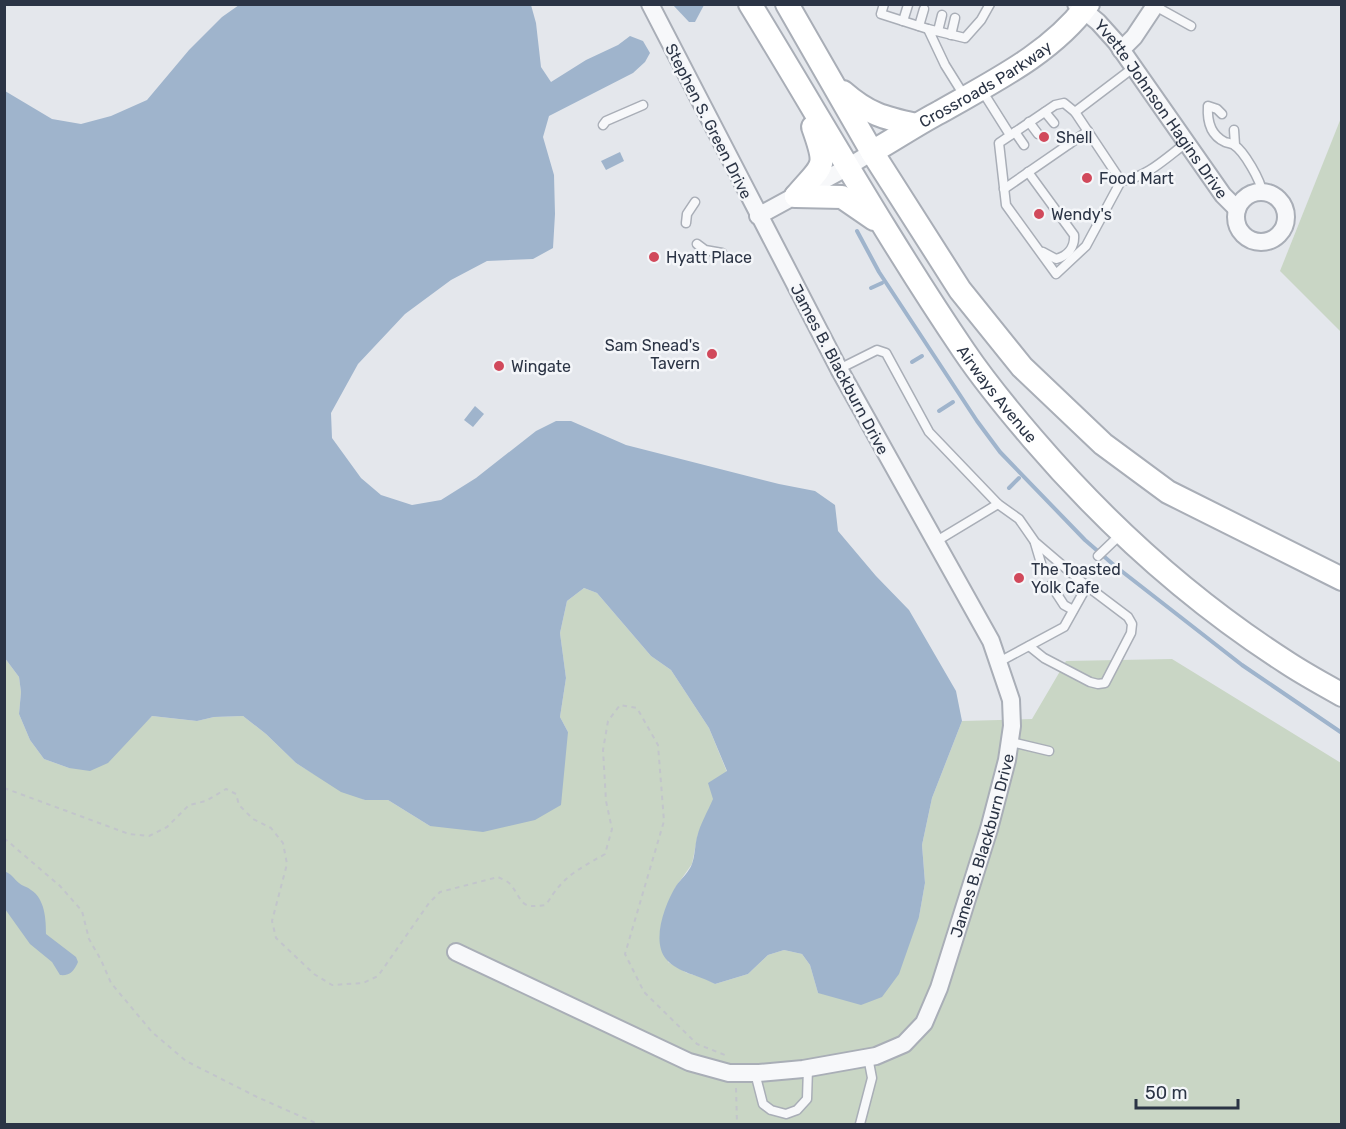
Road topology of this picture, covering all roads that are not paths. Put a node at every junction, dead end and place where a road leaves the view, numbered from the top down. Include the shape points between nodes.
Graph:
1 (650, 4) edge
2 (750, 4) edge
3 (787, 4) edge
4 (884, 4) edge
5 (990, 4) edge
6 (908, 5) edge
7 (1155, 5) edge
8 (1083, 6) edge
9 (924, 9) dead end
10 (942, 15) dead end
11 (956, 18) dead end
12 (903, 21) junction
13 (919, 26) junction
14 (1191, 26) dead end
15 (928, 29) junction
16 (938, 31) junction
17 (951, 34) junction
18 (1121, 50) junction
19 (1133, 68) junction
20 (796, 80) junction
21 (834, 83) junction
22 (973, 93) junction
23 (643, 105) dead end
24 (1045, 112) junction
25 (1075, 112) junction
26 (1222, 114) dead end
27 (1029, 122) junction
28 (1054, 123) dead end
29 (603, 125) dead end
30 (916, 125) junction
31 (1234, 130) dead end
32 (1088, 131) junction
33 (1013, 134) junction
34 (1038, 134) dead end
35 (1186, 143) junction
36 (1024, 145) dead end
37 (1235, 145) junction
38 (872, 152) junction
39 (848, 167) junction
40 (1028, 172) junction
41 (1121, 181) junction
42 (1004, 189) junction
43 (896, 190) junction
44 (1262, 192) junction
45 (796, 196) junction
46 (695, 202) dead end
47 (1237, 209) junction
48 (758, 216) junction
49 (686, 223) dead end
50 (886, 229) junction
51 (697, 244) dead end
52 (1038, 249) junction
53 (722, 253) dead end
54 (839, 369) junction
55 (998, 504) junction
56 (1122, 533) junction
57 (935, 542) junction
58 (1035, 542) junction
59 (1098, 556) dead end
60 (1043, 570) dead end
61 (1341, 579) edge
62 (1083, 583) junction
63 (1051, 585) dead end
64 (1073, 610) junction
65 (1029, 646) junction
66 (999, 662) junction
67 (1341, 695) edge
68 (1011, 742) junction
69 (1049, 752) dead end
70 (456, 951) dead end
71 (868, 1057) junction
72 (808, 1068) junction
73 (755, 1073) junction
74 (860, 1125) edge

1 - 48 street, Stephen S. Green Drive
2 - 20 main road, Airways Avenue
3 - 21 main road, Airways Avenue
4 - 12 lane via 881,14
5 - 17 lane via 964,38
6 - 12 lane
7 - 14 lane
7 - 18 street
8 - 18 street, Yvette Johnson Hagins Drive
8 - 22 main road, Crossroads Parkway via 1040,52
9 - 13 lane
10 - 16 lane
11 - 17 lane
12 - 13 lane
13 - 15 lane
15 - 16 lane
15 - 22 lane via 945,65
16 - 17 lane
18 - 19 street, Yvette Johnson Hagins Drive
19 - 25 lane
19 - 35 street, Yvette Johnson Hagins Drive
20 - 39 main road, Airways Avenue
20 - 45 main road via 823,154 822,166
21 - 30 main road via 860,107 884,118
21 - 38 main road, Airways Avenue
22 - 30 main road, Crossroads Parkway
22 - 33 lane
23 - 29 lane
24 - 25 lane via 1064,104
24 - 27 lane
24 - 28 lane
25 - 32 lane
26 - 37 lane via 1208,106 1207,118 1214,134
27 - 33 lane
27 - 34 lane
30 - 38 main road, Crossroads Parkway
30 - 43 main road via 894,158
31 - 37 lane
32 - 40 lane via 1066,140 1036,161
32 - 41 lane
33 - 36 lane
33 - 42 lane via 999,143
35 - 41 lane via 1145,174
35 - 47 street, Yvette Johnson Hagins Drive
37 - 44 lane via 1261,182
38 - 39 street, Stephen S. Green Drive
38 - 43 main road, Airways Avenue
39 - 45 street, Stephen S. Green Drive
39 - 50 main road, Airways Avenue
40 - 42 lane
40 - 52 lane via 1074,235 1072,249 1061,258 1049,257
41 - 52 lane via 1086,246 1056,274
42 - 52 lane via 1005,205
43 - 61 main road, Airways Avenue via 960,290 993,333 1050,396 1103,444 1168,492
44 - 47 street, Yvette Johnson Hagins Drive via 1250,195
44 - 47 street, Yvette Johnson Hagins Drive via 1279,200 1286,216 1279,234 1272,239 1256,241 1243,234 1236,218
45 - 48 street, Stephen S. Green Drive
45 - 50 main road via 842,196
46 - 49 lane
48 - 54 street, James B. Blackburn Drive
50 - 56 main road, Airways Avenue via 964,352 998,396 1069,481
51 - 53 lane
54 - 55 lane via 877,351 886,353 929,432
54 - 57 street, James B. Blackburn Drive
55 - 57 lane
55 - 58 lane via 1019,519
56 - 59 lane
56 - 67 main road, Airways Avenue via 1204,604 1285,662
57 - 66 street, James B. Blackburn Drive
58 - 60 lane
58 - 62 lane
62 - 64 lane via 1083,593
62 - 65 lane via 1128,616 1132,624 1106,682 1090,682
63 - 64 lane via 1064,605
64 - 65 lane via 1064,627
65 - 66 lane
66 - 68 street, James B. Blackburn Drive via 1011,700
68 - 69 lane
68 - 71 street, James B. Blackburn Drive via 989,829 939,988 924,1023 904,1044
70 - 73 street, James B. Blackburn Drive via 689,1062 729,1073
71 - 72 street, James B. Blackburn Drive
71 - 74 lane via 872,1078
72 - 73 street, James B. Blackburn Drive
72 - 73 lane via 807,1099 797,1110 786,1114 763,1104

